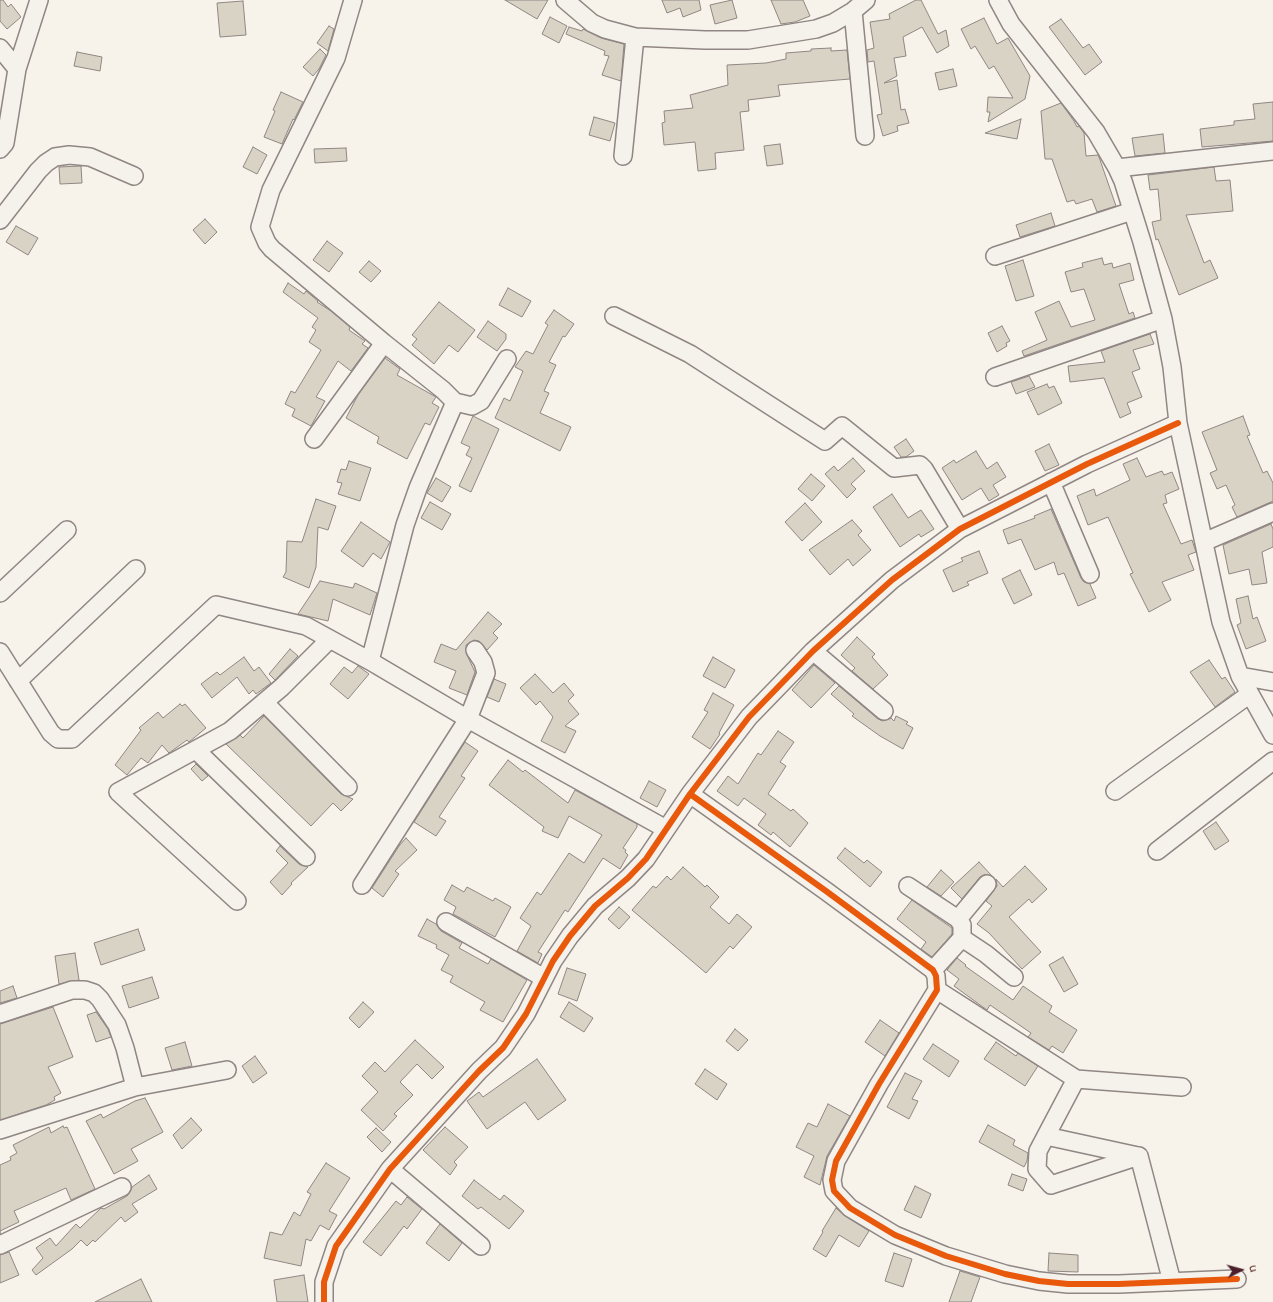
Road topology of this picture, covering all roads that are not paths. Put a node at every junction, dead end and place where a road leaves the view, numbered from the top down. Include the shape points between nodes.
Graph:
1 (39, 0) edge
2 (353, 0) edge
3 (565, 0) edge
4 (866, 0) edge
5 (998, 0) edge
6 (853, 11) junction
7 (635, 37) junction
8 (0, 48) edge
9 (17, 69) junction
10 (865, 136) dead end
11 (0, 149) edge
12 (1273, 151) edge
13 (623, 156) dead end
14 (1117, 168) junction
15 (134, 176) dead end
16 (1132, 211) junction
17 (0, 220) edge
18 (996, 256) dead end
19 (614, 316) dead end
20 (1163, 319) junction
21 (384, 344) junction
22 (508, 359) dead end
23 (994, 377) dead end
24 (455, 402) junction
25 (1178, 422) junction
26 (314, 439) dead end
27 (1051, 482) junction
28 (1273, 512) edge
29 (960, 529) junction
30 (67, 530) dead end
31 (1204, 542) junction
32 (136, 569) dead end
33 (1090, 574) dead end
34 (0, 593) edge
35 (330, 639) junction
36 (475, 650) dead end
37 (813, 651) junction
38 (0, 652) edge
39 (370, 661) junction
40 (1240, 676) junction
41 (18, 681) junction
42 (1273, 682) edge
43 (1250, 694) junction
44 (264, 702) junction
45 (884, 711) dead end
46 (468, 719) junction
47 (1273, 735) edge
48 (196, 750) junction
49 (1273, 761) edge
50 (348, 787) dead end
51 (1115, 791) dead end
52 (690, 794) junction
53 (666, 829) junction
54 (1156, 851) dead end
55 (306, 856) dead end
56 (987, 884) dead end
57 (362, 885) dead end
58 (908, 886) dead end
59 (237, 901) dead end
60 (958, 919) junction
61 (446, 922) dead end
62 (962, 938) junction
63 (933, 970) junction
64 (1014, 977) dead end
65 (544, 978) junction
66 (937, 990) junction
67 (0, 1014) edge
68 (227, 1070) dead end
69 (1076, 1079) junction
70 (135, 1087) junction
71 (1182, 1087) dead end
72 (0, 1130) edge
73 (1046, 1136) junction
74 (1138, 1156) junction
75 (390, 1169) junction
76 (122, 1187) dead end
77 (0, 1244) edge
78 (481, 1246) dead end
79 (1237, 1279) dead end
80 (1172, 1282) junction
81 (324, 1302) edge

1 - 9 street
2 - 21 street via 336,58 271,190 260,227 272,249
3 - 7 street via 592,23
4 - 6 street
5 - 14 street via 1011,24 1096,132
6 - 7 street via 833,23 816,29 748,40
6 - 10 street
7 - 13 street
8 - 9 street
9 - 11 street via 5,143
12 - 14 street
14 - 16 street
15 - 17 street via 90,157 55,157 38,171
16 - 18 street
16 - 20 street
19 - 29 street via 690,354 825,441 842,426 894,468 920,465
20 - 23 street
20 - 25 street
21 - 24 street
21 - 26 street
22 - 24 street via 481,401 472,406
24 - 39 street via 405,525
25 - 27 street
25 - 31 street
27 - 29 street
27 - 33 street
28 - 31 street
29 - 37 street via 892,580
30 - 34 street
31 - 40 street via 1221,622
32 - 41 street
35 - 39 street
35 - 41 street via 306,626 216,605 72,739 58,739 51,733
35 - 44 street
36 - 46 street via 483,662 486,673
37 - 45 street
37 - 52 street via 749,717
38 - 41 street
39 - 46 street
40 - 42 street
40 - 43 street
43 - 47 street
43 - 51 street
44 - 48 street via 230,731
44 - 50 street
46 - 53 street
46 - 57 street
48 - 55 street
48 - 59 street via 118,792
49 - 54 street
52 - 53 street
52 - 63 street
53 - 65 street via 646,859 595,906 570,936
56 - 60 street
58 - 60 street
60 - 62 street via 962,925
61 - 65 street
62 - 63 street
62 - 64 street
63 - 66 street
65 - 75 street via 503,1048
66 - 69 street
66 - 80 street via 879,1084 836,1161 832,1180 834,1191 850,1208 895,1235 946,1256 1005,1274 1068,1284
67 - 70 street via 72,990 94,993 117,1026
68 - 70 street
69 - 71 street
69 - 73 street
70 - 72 street
73 - 74 street
73 - 74 street via 1038,1151 1037,1169 1051,1186
74 - 80 street
75 - 78 street
75 - 81 street via 336,1246 324,1282
76 - 77 street
79 - 80 street

